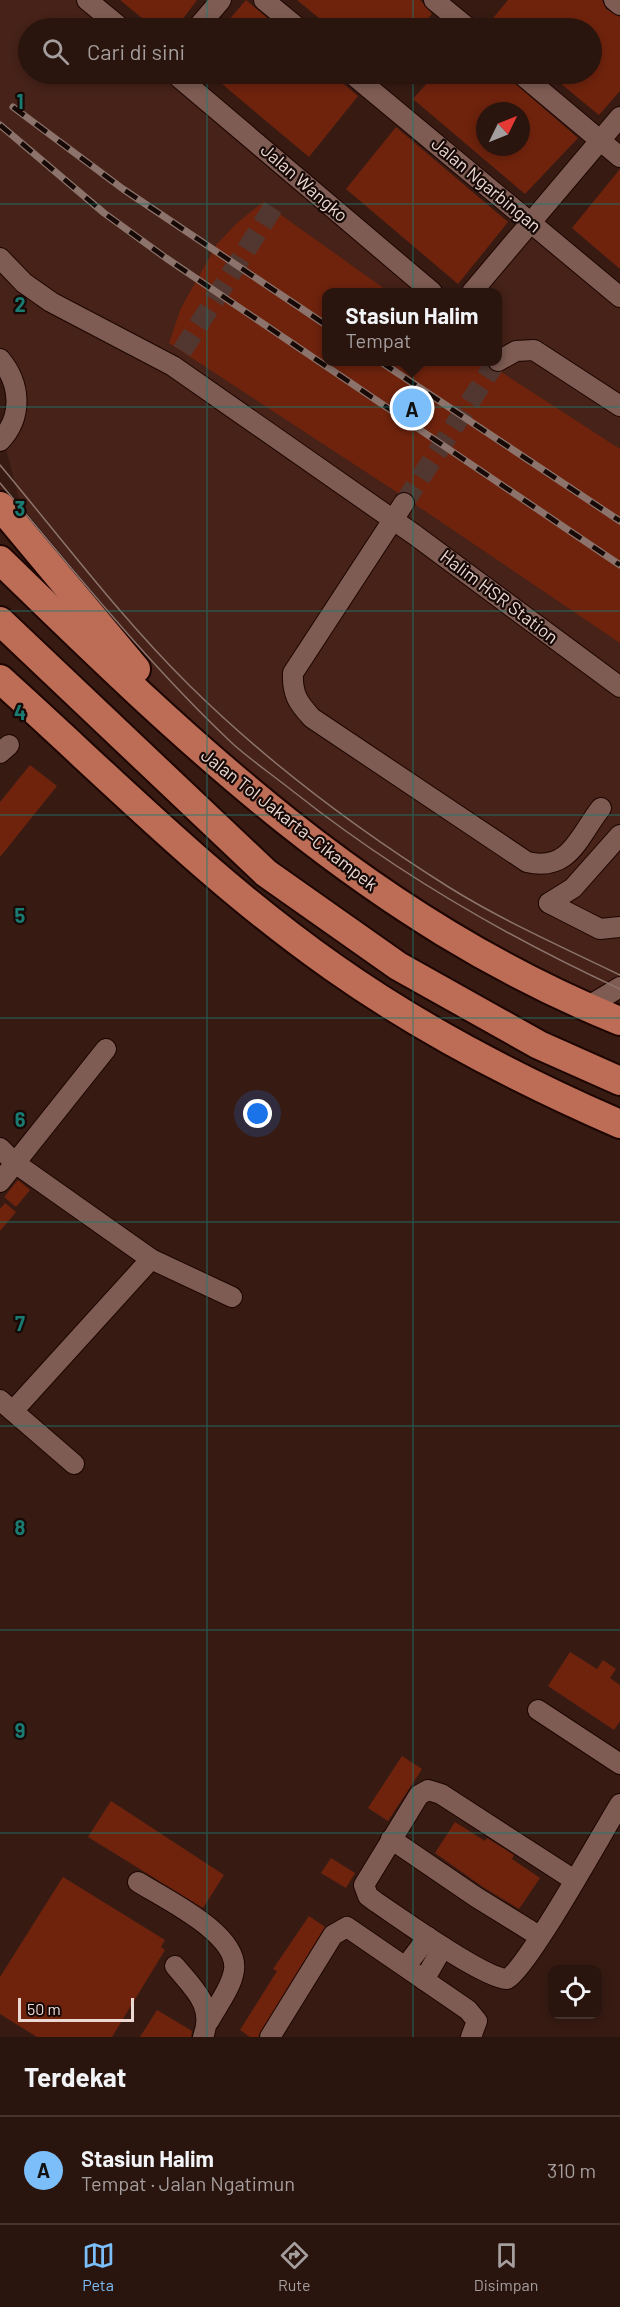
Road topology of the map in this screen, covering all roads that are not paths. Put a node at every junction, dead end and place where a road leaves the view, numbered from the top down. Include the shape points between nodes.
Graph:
1 (87, 0) edge
2 (221, 0) edge
3 (264, 0) edge
4 (434, 0) edge
5 (614, 0) edge
6 (620, 5) edge
7 (109, 18) edge
8 (206, 18) edge
9 (286, 18) edge
10 (456, 18) edge
11 (187, 84) edge
12 (364, 84) edge
13 (533, 84) edge
14 (620, 117) edge
15 (600, 140) junction
16 (620, 157) edge
17 (531, 223) junction
18 (1, 265) edge
19 (427, 288) edge
20 (475, 288) edge
21 (620, 297) edge
22 (502, 358) edge
23 (0, 359) edge
24 (620, 406) edge
25 (0, 441) edge
26 (404, 503) tunnel mouth
27 (0, 506) edge
28 (393, 520) junction
29 (0, 560) edge
30 (0, 621) edge
31 (0, 679) edge
32 (620, 687) edge
33 (242, 787) junction
34 (601, 808) dead end
35 (620, 835) edge
36 (620, 927) edge
37 (620, 987) edge
38 (587, 1007) junction
39 (620, 1021) edge
40 (514, 1029) junction
41 (106, 1049) dead end
42 (620, 1062) edge
43 (620, 1081) edge
44 (620, 1124) edge
45 (0, 1148) edge
46 (15, 1162) junction
47 (0, 1182) edge
48 (151, 1259) junction
49 (232, 1297) dead end
50 (7, 1406) edge
51 (74, 1464) dead end
52 (538, 1710) dead end
53 (620, 1764) edge
54 (620, 1804) edge
55 (391, 1839) junction
56 (574, 1880) junction
57 (138, 1882) dead end
58 (539, 1936) junction
59 (436, 1942) junction
60 (175, 1966) dead end
61 (406, 1966) junction
62 (424, 1980) junction
63 (206, 2029) edge
64 (270, 2037) edge
65 (471, 2037) edge

1 - 7 street
2 - 8 street
3 - 9 street
4 - 10 street
5 - 6 street
11 - 19 street, Jalan Wangko
12 - 17 street, Jalan Ngarbingan
13 - 15 street
14 - 15 street
15 - 16 street
15 - 17 street
17 - 20 street
17 - 21 street, Jalan Ngarbingan
18 - 28 street, Halim HSR Station via 51,302 177,358
22 - 24 street via 516,351 534,350
23 - 25 street via 10,373 17,400 11,426
26 - 28 street
27 - 33 highway via 99,627
28 - 32 street, Halim HSR Station
28 - 34 street via 293,673 292,689 299,705 312,718 527,862 544,866 558,862 570,852
29 - 33 highway, Jalan Tol Jakarta–Cikampek via 149,705
30 - 40 highway via 266,873 398,966
31 - 44 highway via 242,897 333,967 416,1021 492,1063
33 - 38 highway, Jalan Tol Jakarta–Cikampek via 339,864 410,912 508,970
35 - 36 street via 573,888 549,903 600,929
37 - 38 street
38 - 39 highway, Jalan Tol Jakarta–Cikampek
40 - 42 highway
40 - 43 highway
41 - 46 street
45 - 46 street
46 - 47 street
46 - 48 street
48 - 49 street
48 - 50 street
50 - 51 street
52 - 53 street
54 - 56 street
55 - 56 street via 419,1795 432,1790
55 - 58 street
55 - 59 street via 365,1880 365,1891
56 - 58 street
57 - 63 street via 220,1936 232,1953 234,1974
58 - 59 street via 507,1979 496,1977
59 - 61 street
59 - 62 street
60 - 63 street via 198,1994
61 - 62 street
61 - 64 street via 352,1929 342,1928 333,1935
62 - 65 street via 473,2015 477,2027

